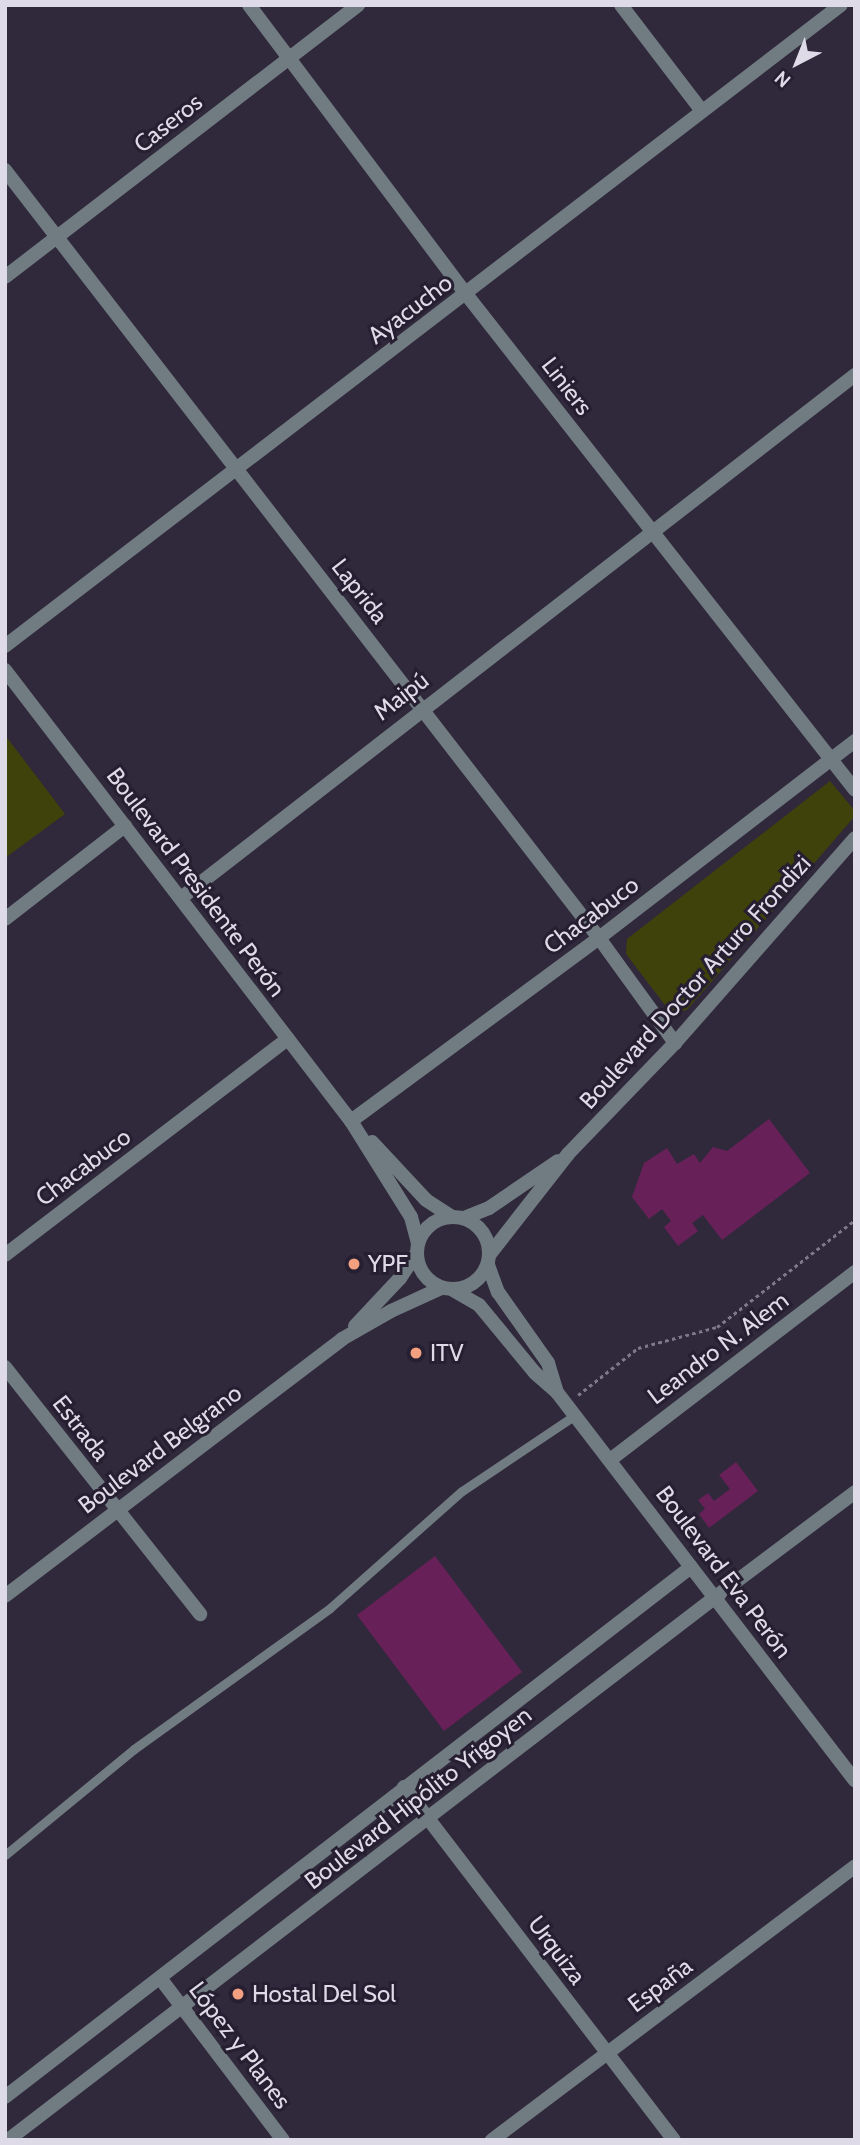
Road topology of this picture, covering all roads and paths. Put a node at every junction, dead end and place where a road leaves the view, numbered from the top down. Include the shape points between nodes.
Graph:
1 (249, 5) edge
2 (358, 5) edge
3 (621, 5) edge
4 (841, 5) edge
5 (289, 58) junction
6 (702, 111) junction
7 (5, 170) edge
8 (58, 238) junction
9 (5, 277) edge
10 (466, 294) junction
11 (855, 375) edge
12 (237, 470) junction
13 (651, 531) junction
14 (5, 646) edge
15 (5, 670) edge
16 (421, 708) junction
17 (855, 741) edge
18 (830, 761) junction
19 (855, 790) edge
20 (125, 826) junction
21 (855, 838) edge
22 (181, 898) junction
23 (5, 919) edge
24 (599, 938) junction
25 (288, 1039) junction
26 (675, 1043) junction
27 (351, 1121) junction
28 (568, 1154) junction
29 (457, 1217) junction
30 (855, 1220) edge
31 (417, 1248) junction
32 (5, 1255) edge
33 (489, 1259) junction
34 (855, 1272) edge
35 (447, 1289) junction
36 (342, 1339) junction
37 (5, 1367) edge
38 (556, 1391) junction
39 (571, 1410) junction
40 (610, 1460) junction
41 (855, 1492) edge
42 (117, 1510) junction
43 (691, 1567) junction
44 (5, 1596) edge
45 (714, 1598) junction
46 (200, 1614) dead end
47 (855, 1781) edge
48 (404, 1787) junction
49 (429, 1819) junction
50 (5, 1855) edge
51 (855, 1866) edge
52 (160, 1978) junction
53 (183, 2008) junction
54 (607, 2052) junction
55 (5, 2097) edge
56 (8, 2140) edge
57 (283, 2140) edge
58 (492, 2140) edge
59 (674, 2140) edge

1 - 5 street, Liniers
2 - 5 street, Caseros
3 - 6 street
4 - 6 street, Ayacucho
5 - 8 street, Caseros
5 - 10 street, Liniers
6 - 10 street, Ayacucho
7 - 8 street, Laprida
8 - 9 street, Caseros
8 - 12 street, Laprida
10 - 12 street, Ayacucho
10 - 13 street, Liniers
11 - 13 street, Maipú
12 - 14 street, Ayacucho
12 - 16 street, Laprida
13 - 16 street, Maipú
13 - 18 street, Liniers
15 - 20 street, Boulevard Presidente Perón
16 - 22 street, Maipú
16 - 24 street, Laprida
17 - 18 street, Chacabuco
18 - 19 street, Liniers
18 - 24 street, Chacabuco
20 - 22 street, Boulevard Presidente Perón
20 - 23 street
21 - 26 street, Boulevard Doctor Arturo Frondizi
22 - 25 street, Boulevard Presidente Perón
24 - 26 street, Laprida
24 - 27 street, Chacabuco
25 - 27 street, Boulevard Presidente Perón
25 - 32 street, Chacabuco
26 - 28 street, Boulevard Doctor Arturo Frondizi
27 - 29 street, Boulevard Presidente Perón via 426,1200
27 - 31 street, Boulevard Presidente Perón via 411,1217
28 - 29 street, Boulevard Doctor Arturo Frondizi via 489,1208
28 - 33 street, Boulevard Doctor Arturo Frondizi
29 - 31 street via 429,1225
29 - 33 street, Boulevard Presidente Perón via 483,1232
30 - 39 path via 718,1327 638,1348
31 - 35 street, Boulevard Presidente Perón via 423,1274
31 - 36 street, Boulevard Belgrano via 400,1278
33 - 35 street via 474,1283
33 - 38 street, Boulevard Presidente Perón via 498,1292 548,1363
34 - 40 street, Leandro N. Alem
35 - 36 street, Boulevard Belgrano via 391,1311
35 - 38 street, Boulevard Presidente Perón via 479,1305 535,1373
36 - 42 street, Boulevard Belgrano
37 - 42 street, Estrada
38 - 39 street, Boulevard Eva Perón
39 - 40 street, Boulevard Eva Perón
39 - 50 lane via 462,1491 330,1608 134,1749
40 - 43 street, Boulevard Eva Perón
41 - 45 street, Boulevard Hipólito Yrigoyen
42 - 44 street, Boulevard Belgrano
42 - 46 street, Estrada
43 - 45 street, Boulevard Eva Perón
43 - 48 street, Boulevard Hipólito Yrigoyen
45 - 47 street, Boulevard Eva Perón
45 - 49 street, Boulevard Hipólito Yrigoyen
48 - 49 street, Urquiza
48 - 52 street, Boulevard Hipólito Yrigoyen
49 - 53 street, Boulevard Hipólito Yrigoyen
49 - 54 street, Urquiza
51 - 54 street, España
52 - 53 street, López y Planes
52 - 55 street, Boulevard Hipólito Yrigoyen
53 - 56 street, Boulevard Hipólito Yrigoyen
53 - 57 street, López y Planes
54 - 58 street, España
54 - 59 street, Urquiza

